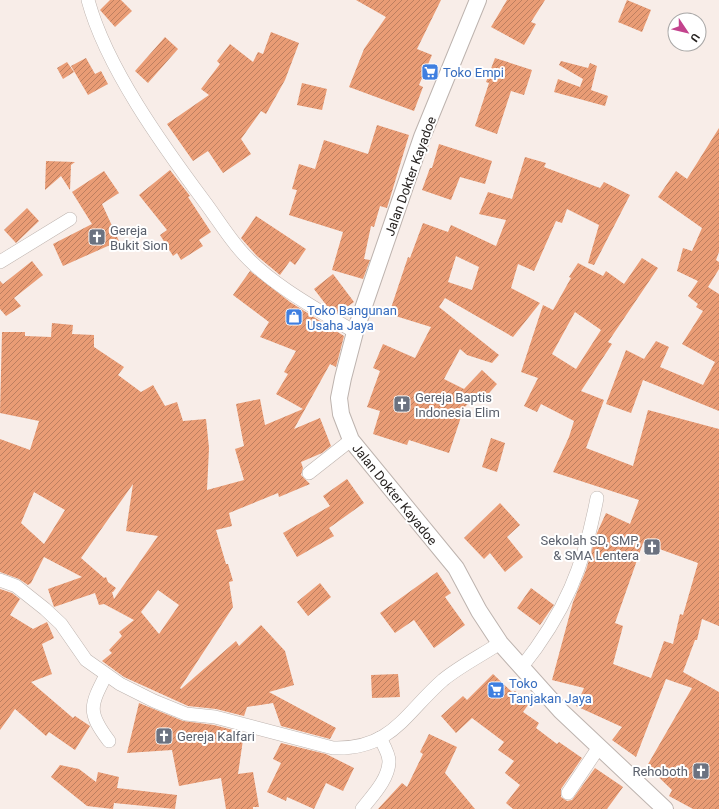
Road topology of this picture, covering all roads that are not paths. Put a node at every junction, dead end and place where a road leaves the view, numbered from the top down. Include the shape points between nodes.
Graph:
1 (88, 0) edge
2 (478, 0) edge
3 (70, 219) dead end
4 (0, 262) edge
5 (355, 332) junction
6 (351, 440) junction
7 (309, 473) dead end
8 (597, 498) dead end
9 (0, 580) edge
10 (500, 643) junction
11 (522, 668) junction
12 (106, 675) junction
13 (380, 738) junction
14 (109, 741) dead end
15 (599, 747) junction
16 (568, 793) dead end
17 (362, 809) edge
18 (665, 809) edge

1 - 5 street via 103,39 139,105 173,159 240,250 292,293
2 - 5 street, Jalan Dokter Kayadoe via 422,137
3 - 4 street
5 - 6 street, Jalan Dokter Kayadoe via 339,398 341,414
6 - 7 street
6 - 10 street, Jalan Dokter Kayadoe via 456,568
8 - 11 street via 585,553 571,589 550,629
9 - 12 street via 16,586 45,609 60,624 86,660
10 - 11 street, Jalan Dokter Kayadoe
10 - 13 street via 445,679 405,721
11 - 15 street, Jalan Dokter Kayadoe via 561,711
12 - 13 street via 154,701 186,714 215,717 332,748 348,749
12 - 14 street via 92,707 93,717
13 - 17 street via 389,760 387,770 382,782
15 - 16 street
15 - 18 street, Jalan Dokter Kayadoe

